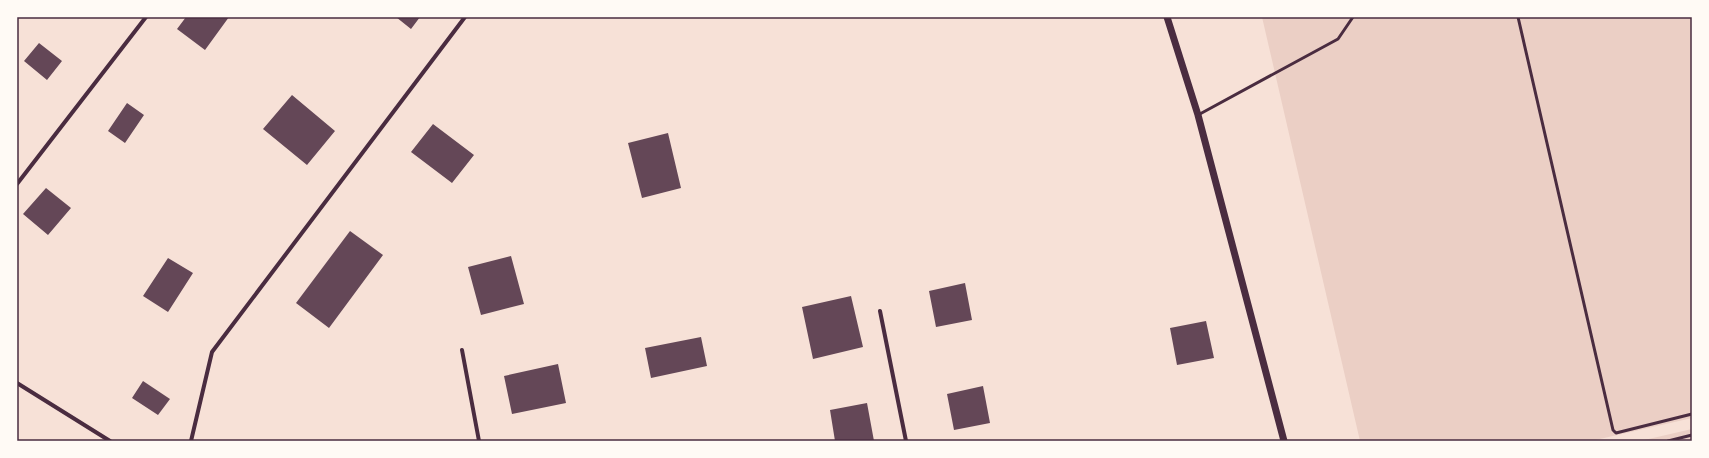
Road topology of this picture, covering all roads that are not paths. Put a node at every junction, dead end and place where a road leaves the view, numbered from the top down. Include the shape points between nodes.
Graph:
1 (146, 17) edge
2 (465, 17) edge
3 (1167, 17) edge
4 (1354, 17) edge
5 (1518, 17) edge
6 (1198, 115) junction
7 (17, 184) edge
8 (880, 312) dead end
9 (462, 350) dead end
10 (17, 383) edge
11 (1692, 414) edge
12 (1692, 435) edge
13 (110, 441) edge
14 (191, 441) edge
15 (479, 441) edge
16 (906, 441) edge
17 (1284, 441) edge
18 (1668, 441) edge

1 - 7 street
2 - 14 street via 212,352
3 - 6 street
4 - 6 lane via 1338,39
5 - 11 lane via 1613,430 1616,433
6 - 17 street
8 - 16 street
9 - 15 street
10 - 13 street
12 - 18 lane

